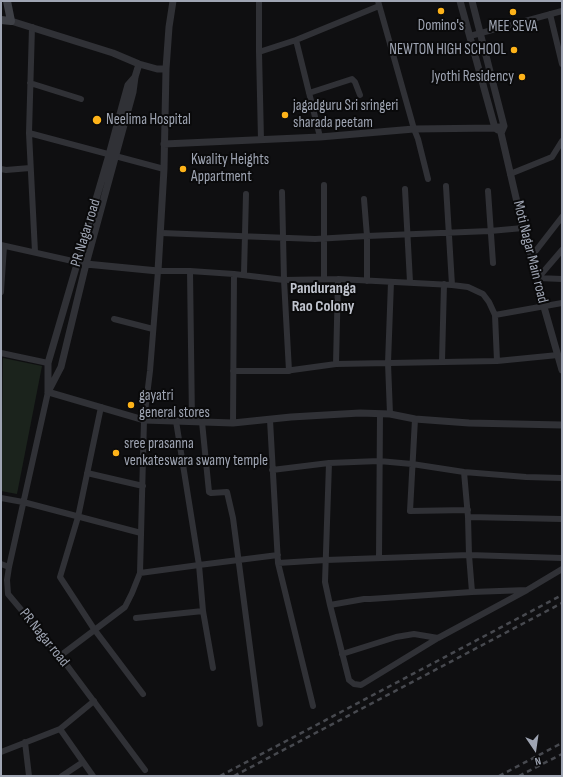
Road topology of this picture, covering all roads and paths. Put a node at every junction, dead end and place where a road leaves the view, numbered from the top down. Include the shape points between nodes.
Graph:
1 (7, 1) edge
2 (173, 1) edge
3 (259, 1) edge
4 (460, 1) edge
5 (472, 1) edge
6 (378, 4) edge
7 (562, 10) edge
8 (550, 14) junction
9 (1, 20) edge
10 (11, 21) junction
11 (32, 27) junction
12 (481, 32) junction
13 (470, 36) junction
14 (296, 40) junction
15 (259, 52) junction
16 (139, 64) junction
17 (562, 64) edge
18 (166, 69) junction
19 (30, 84) junction
20 (309, 93) junction
21 (360, 95) dead end
22 (81, 99) dead end
23 (504, 126) junction
24 (495, 128) junction
25 (414, 129) junction
26 (29, 133) junction
27 (501, 133) junction
28 (320, 138) junction
29 (261, 140) junction
30 (562, 142) edge
31 (164, 144) junction
32 (113, 156) junction
33 (1, 168) edge
34 (30, 168) junction
35 (164, 169) junction
36 (510, 174) junction
37 (428, 178) dead end
38 (324, 185) dead end
39 (446, 186) dead end
40 (405, 189) dead end
41 (488, 191) dead end
42 (282, 192) dead end
43 (246, 194) dead end
44 (364, 199) dead end
45 (562, 217) edge
46 (523, 228) junction
47 (490, 231) junction
48 (449, 232) junction
49 (161, 233) junction
50 (408, 234) junction
51 (245, 236) junction
52 (367, 236) junction
53 (283, 238) junction
54 (324, 239) junction
55 (2, 245) edge
56 (562, 250) edge
57 (35, 252) junction
58 (531, 257) junction
59 (77, 262) junction
60 (493, 262) dead end
61 (86, 264) junction
62 (158, 271) junction
63 (190, 271) junction
64 (234, 274) junction
65 (244, 274) junction
66 (538, 278) junction
67 (561, 278) edge
68 (324, 279) junction
69 (338, 279) junction
70 (284, 280) junction
71 (368, 281) junction
72 (391, 282) junction
73 (410, 282) junction
74 (444, 284) junction
75 (452, 285) junction
76 (1, 292) edge
77 (562, 303) edge
78 (544, 307) junction
79 (495, 315) junction
80 (114, 319) dead end
81 (153, 329) junction
82 (1, 353) edge
83 (558, 355) junction
84 (442, 361) junction
85 (497, 361) junction
86 (48, 363) junction
87 (388, 363) junction
88 (336, 364) junction
89 (562, 370) edge
90 (233, 371) junction
91 (289, 371) junction
92 (48, 392) junction
93 (101, 407) junction
94 (380, 414) junction
95 (390, 414) junction
96 (415, 419) junction
97 (144, 420) junction
98 (270, 420) junction
99 (176, 421) junction
100 (192, 421) junction
101 (202, 422) junction
102 (233, 423) junction
103 (562, 425) edge
104 (379, 461) junction
105 (329, 463) junction
106 (412, 464) junction
107 (272, 470) junction
108 (464, 472) junction
109 (87, 473) junction
110 (562, 478) edge
111 (143, 486) junction
112 (1, 498) edge
113 (23, 502) junction
114 (468, 510) junction
115 (78, 516) junction
116 (468, 517) junction
117 (562, 519) edge
118 (141, 533) junction
119 (469, 555) junction
120 (278, 556) junction
121 (379, 558) junction
122 (562, 558) edge
123 (239, 560) junction
124 (326, 560) junction
125 (278, 563) junction
126 (1, 564) edge
127 (199, 565) junction
128 (9, 566) junction
129 (562, 569) edge
130 (140, 573) junction
131 (527, 590) junction
132 (472, 592) junction
133 (330, 605) junction
134 (203, 611) junction
135 (136, 618) dead end
136 (94, 629) junction
137 (438, 638) junction
138 (342, 654) junction
139 (60, 656) junction
140 (213, 668) dead end
141 (143, 694) dead end
142 (94, 701) junction
143 (313, 706) dead end
144 (260, 724) dead end
145 (60, 729) junction
146 (25, 742) junction
147 (1, 752) edge
148 (83, 762) junction
149 (145, 770) dead end
150 (29, 776) edge
151 (62, 776) edge
152 (93, 776) edge

1 - 10 main road
2 - 18 street
3 - 15 street
4 - 13 street
5 - 12 street
6 - 14 street
6 - 25 street
7 - 8 street
8 - 12 street
8 - 17 street
9 - 10 main road
10 - 11 street
11 - 16 street
11 - 19 street
12 - 13 street
12 - 23 street
13 - 24 street
14 - 15 street
14 - 20 street
15 - 29 street
16 - 18 street
16 - 32 street, PR Nagar road
18 - 31 street
19 - 22 street
19 - 26 street
20 - 21 street via 352,79
20 - 28 street
23 - 24 street
23 - 27 street
24 - 25 street
24 - 27 street
25 - 28 street
25 - 37 street
26 - 32 street
26 - 34 street
27 - 36 street, Moti Nagar Main road
28 - 29 street
29 - 31 street
30 - 36 street via 552,157
31 - 35 street
32 - 35 street
32 - 59 street, PR Nagar road
32 - 61 street, PR Nagar road
33 - 34 street
34 - 57 street
35 - 49 street
36 - 46 street, Moti Nagar Main road
38 - 54 street
39 - 48 street
40 - 50 street
41 - 47 street
42 - 53 street
43 - 51 street
44 - 52 street
45 - 58 street
46 - 47 street
46 - 58 street, Moti Nagar Main road
47 - 48 street
47 - 60 street
48 - 50 street
48 - 75 street
49 - 51 street
49 - 62 street
50 - 52 street
50 - 73 street
51 - 53 street
51 - 65 street
52 - 54 street
52 - 71 street
53 - 54 street
53 - 70 street
54 - 68 street
55 - 57 street
55 - 76 street
56 - 66 street
57 - 59 street
58 - 66 street, Moti Nagar Main road
59 - 61 street
59 - 86 street, PR Nagar road
61 - 62 street
61 - 92 street, PR Nagar road via 61,367
62 - 63 street
62 - 81 street
63 - 64 street
63 - 100 street
64 - 65 street
64 - 90 street
65 - 70 street
66 - 67 street
66 - 78 street, Moti Nagar Main road
68 - 69 street
68 - 70 street
69 - 71 street
69 - 88 street
70 - 91 street
71 - 72 street
72 - 73 street
72 - 87 street
73 - 74 street
74 - 75 street
74 - 84 street
75 - 79 street via 468,287 483,294
77 - 78 street
78 - 79 street
78 - 83 street, Moti Nagar Main road
79 - 85 street
80 - 81 street
81 - 97 street
82 - 86 street
83 - 85 street
83 - 89 street, Moti Nagar Main road
84 - 85 street
84 - 87 street
86 - 92 street, PR Nagar road
87 - 88 street
87 - 95 street
88 - 91 street
90 - 91 street
90 - 102 street
92 - 93 street
92 - 113 street, PR Nagar road
93 - 97 street
93 - 109 street
94 - 95 street
94 - 98 street via 360,413
94 - 104 street
95 - 96 street
96 - 103 street
96 - 106 street
97 - 99 street
97 - 111 street
98 - 102 street
98 - 107 street
99 - 100 street
99 - 127 street
100 - 101 street
101 - 102 street
101 - 123 street via 209,492 227,492
104 - 105 street
104 - 106 street
104 - 121 street
105 - 107 street
105 - 124 street
106 - 108 street
106 - 114 street via 410,511
107 - 120 street
108 - 110 street
108 - 114 street
109 - 111 street
109 - 115 street
111 - 118 street
112 - 113 street
113 - 115 street
113 - 128 street, PR Nagar road
114 - 116 street
115 - 118 street
115 - 136 street via 60,577
116 - 117 street
116 - 119 street
118 - 130 street
119 - 121 street
119 - 122 street
119 - 132 street
120 - 123 street
120 - 125 street
121 - 124 street
123 - 127 street
123 - 144 street
124 - 125 street
124 - 133 street via 325,582
125 - 143 street
126 - 128 street
127 - 130 street
127 - 134 street
128 - 139 street, PR Nagar road via 8,594
129 - 131 street
130 - 136 street via 125,607
131 - 132 street
131 - 137 street
132 - 133 street via 364,599
133 - 138 street
134 - 135 street
134 - 140 street
136 - 139 street
136 - 141 street
137 - 138 street via 414,634 396,637
137 - 138 street via 360,685 348,680
139 - 142 street, PR Nagar road
142 - 145 street
142 - 149 street, PR Nagar road
145 - 146 street
145 - 148 street
146 - 147 street
146 - 150 street
148 - 151 street
148 - 152 street

